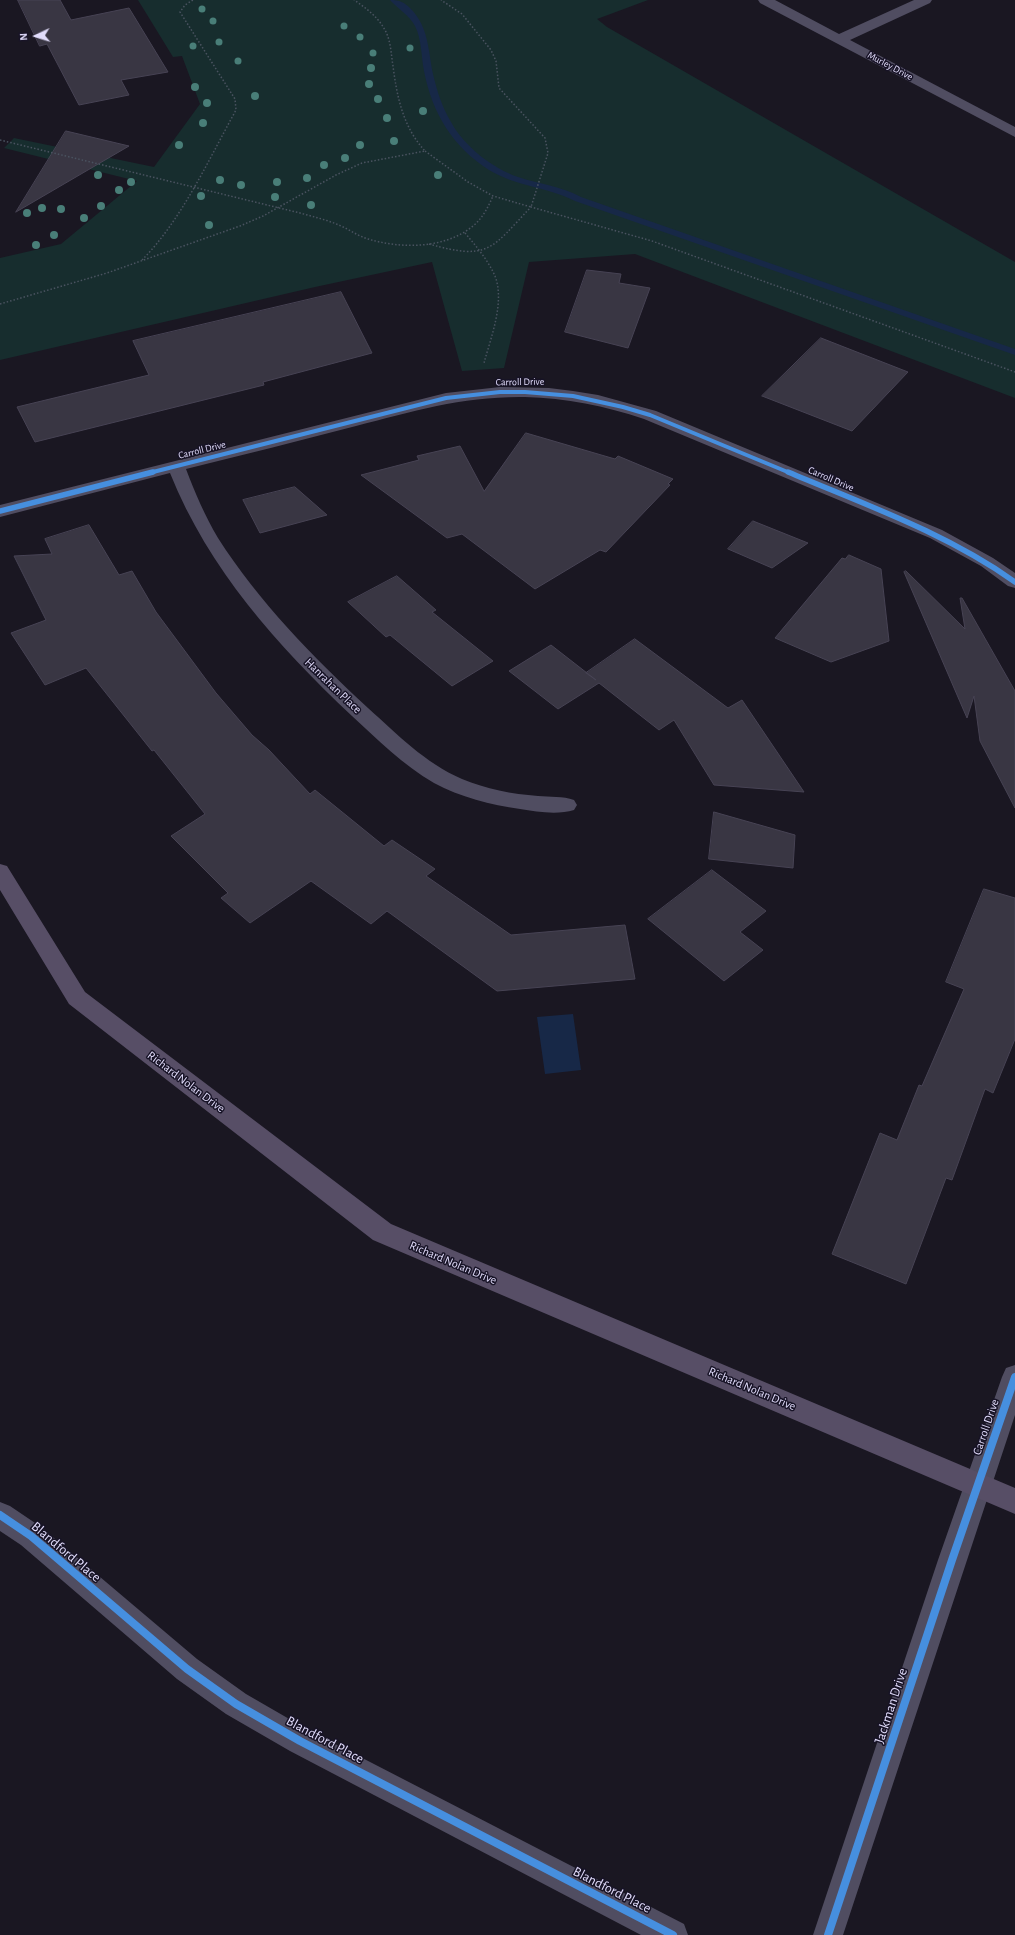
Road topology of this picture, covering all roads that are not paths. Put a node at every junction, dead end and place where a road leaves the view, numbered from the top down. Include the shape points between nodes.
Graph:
1 (765, 0) edge
2 (925, 0) edge
3 (840, 39) junction
4 (1015, 133) edge
5 (176, 467) junction
6 (0, 511) edge
7 (1015, 582) edge
8 (567, 805) dead end
9 (0, 872) edge
10 (1015, 1377) edge
11 (978, 1484) junction
12 (1015, 1500) edge
13 (0, 1515) edge
14 (673, 1935) edge
15 (828, 1935) edge

1 - 3 street, Murley Drive
2 - 3 street
3 - 4 street, Murley Drive
5 - 6 street, Carroll Drive
5 - 7 street, Carroll Drive via 446,398 529,391 579,395 650,414 936,534 987,562
5 - 8 street, Hanrahan Place via 183,488 202,525 252,598 312,666 396,744 428,770 483,795 514,802
9 - 11 main road, Richard Nolan Drive via 77,998 382,1232
10 - 11 street, Carroll Drive
11 - 12 main road, Richard Nolan Drive
11 - 15 street, Jackman Drive
13 - 14 street, Blandford Place via 31,1536 187,1669 236,1704 300,1741

